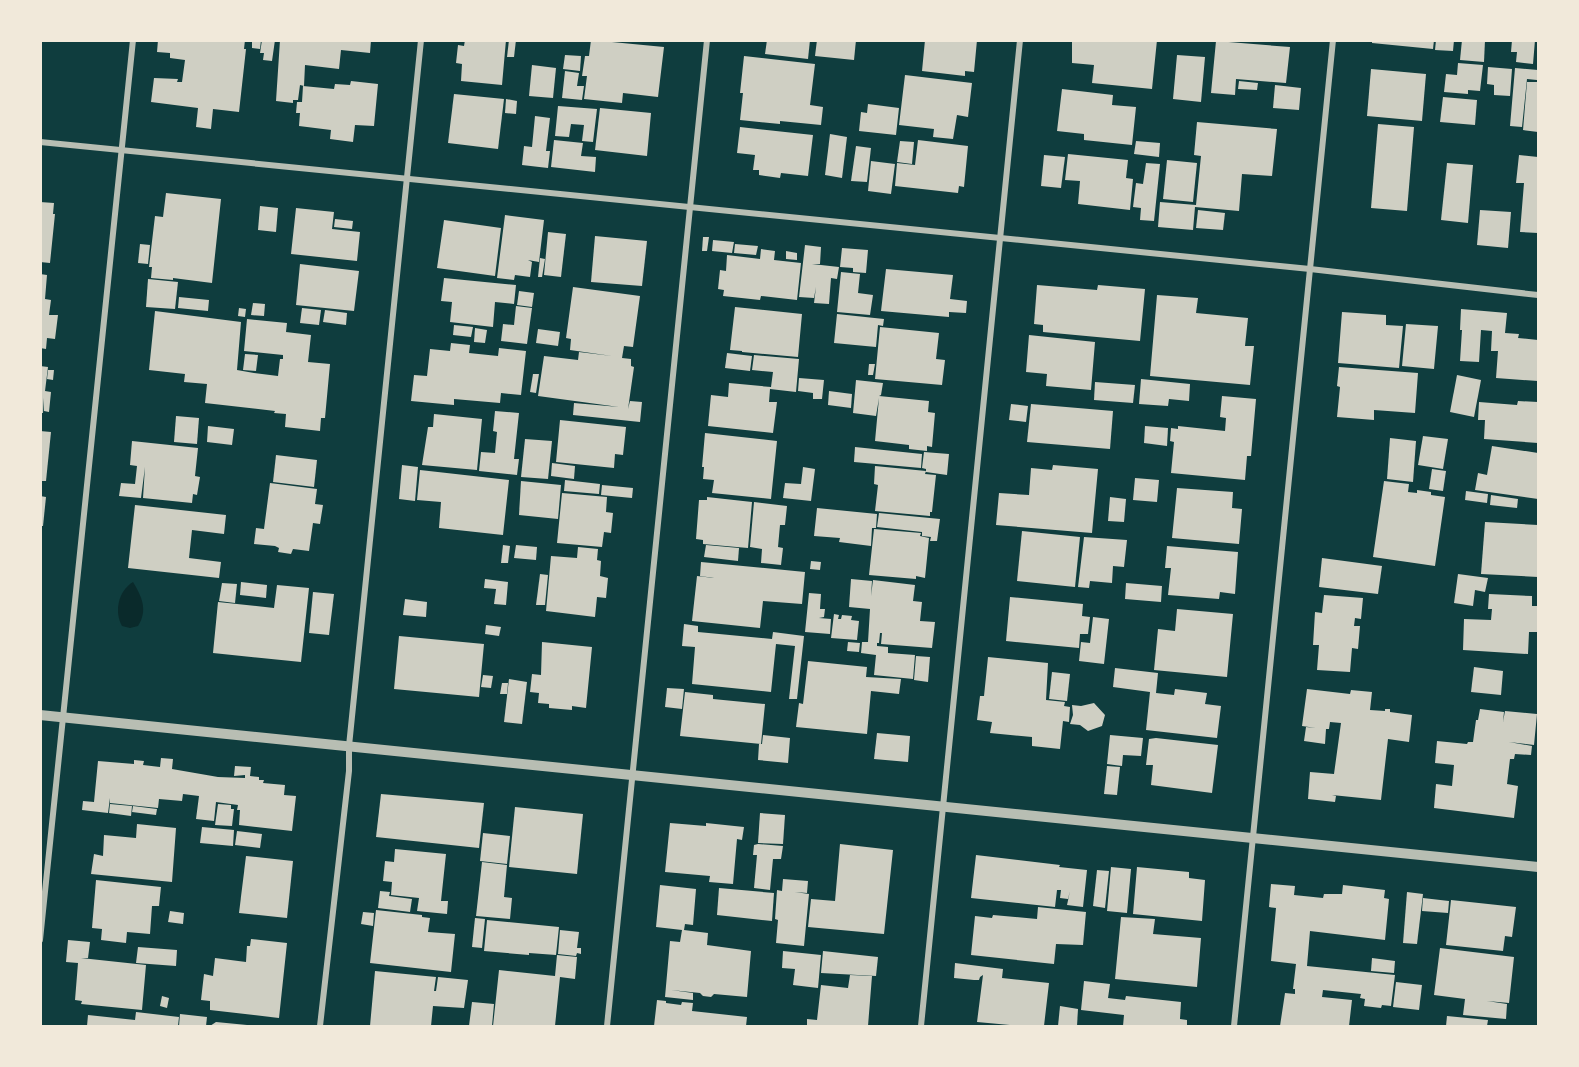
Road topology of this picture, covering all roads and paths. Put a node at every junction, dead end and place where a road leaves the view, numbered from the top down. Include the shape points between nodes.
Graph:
1 (133, 40) edge
2 (421, 40) edge
3 (707, 40) edge
4 (1020, 40) edge
5 (1332, 40) edge
6 (40, 142) edge
7 (122, 150) junction
8 (408, 180) junction
9 (690, 208) junction
10 (1000, 239) junction
11 (1310, 269) junction
12 (1539, 294) edge
13 (40, 715) edge
14 (63, 717) junction
15 (349, 746) junction
16 (633, 775) junction
17 (942, 806) junction
18 (1254, 839) junction
19 (1539, 867) edge
20 (40, 940) edge
21 (320, 1026) edge
22 (607, 1026) edge
23 (921, 1026) edge
24 (1234, 1026) edge

1 - 7 street
2 - 8 street
3 - 9 street
4 - 10 street
5 - 11 street
6 - 7 street
7 - 8 street
7 - 14 street
8 - 9 street
8 - 15 street
9 - 10 street
9 - 16 street
10 - 11 street
10 - 17 street
11 - 12 street
11 - 18 street
13 - 14 street
14 - 15 street
14 - 20 street
15 - 16 street
15 - 21 street
16 - 17 street
16 - 22 street
17 - 18 street
17 - 23 street
18 - 19 street
18 - 24 street

